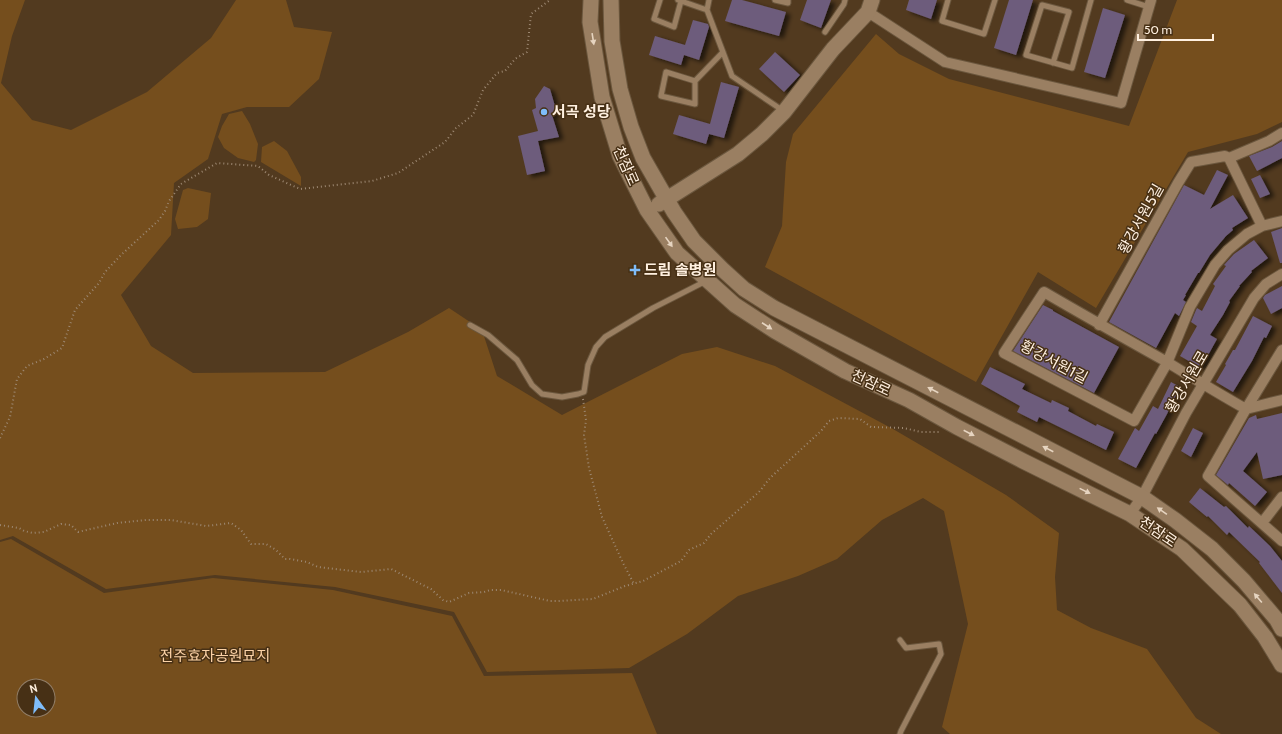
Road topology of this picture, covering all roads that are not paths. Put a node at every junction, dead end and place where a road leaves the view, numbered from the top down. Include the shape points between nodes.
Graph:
1 (591, 0) edge
2 (611, 0) edge
3 (660, 0) edge
4 (680, 0) edge
5 (709, 0) edge
6 (775, 0) edge
7 (788, 0) edge
8 (845, 0) edge
9 (948, 0) edge
10 (995, 0) edge
11 (1091, 0) edge
12 (1127, 0) edge
13 (1150, 4) edge
14 (870, 6) edge
15 (707, 10) junction
16 (825, 32) dead end
17 (723, 52) junction
18 (1053, 63) junction
19 (695, 81) junction
20 (784, 112) junction
21 (1282, 134) edge
22 (1229, 158) junction
23 (667, 199) junction
24 (647, 210) junction
25 (1282, 220) edge
26 (1262, 226) junction
27 (1282, 274) edge
28 (707, 281) junction
29 (470, 325) dead end
30 (1099, 325) junction
31 (1282, 350) edge
32 (1167, 363) junction
33 (1203, 385) junction
34 (1282, 400) edge
35 (1246, 410) junction
36 (1142, 497) junction
37 (1282, 497) edge
38 (1130, 514) junction
39 (1262, 524) junction
40 (1282, 541) edge
41 (1282, 629) edge
42 (900, 640) dead end
43 (1282, 665) edge
44 (900, 734) edge

1 -> 24 street, 천잠로 via 590,22 602,97 620,156
2 - 23 street, 천잠로 via 612,41 620,89 643,158
3 - 4 lane via 654,19 674,26
4 - 15 lane
5 - 15 lane
6 - 7 lane via 788,3
8 - 16 lane
9 - 10 lane via 942,21 984,34
11 - 18 lane via 1072,68
12 - 13 lane
13 - 14 street via 1121,103 945,62
14 - 20 street via 833,48
15 - 17 lane
17 - 19 lane
17 - 20 lane via 732,76
18 - 18 lane via 1026,55 1042,5 1068,12
19 - 19 lane via 666,72 661,96 695,104
20 - 23 street via 738,154
21 - 22 street, 황강서원5길
22 - 26 street
22 - 30 street, 황강서원5길 via 1225,156 1191,162
23 - 24 street
36 -> 23 street, 천잠로 via 774,308 744,289 694,241
24 -> 28 street, 천잠로 via 677,253
25 - 26 street
26 - 32 street via 1247,234 1215,265 1190,307
27 - 33 street, 황강서원로 via 1266,284 1254,298
28 - 29 lane via 653,308 605,337 596,347 588,365 584,392 562,397 542,394 532,385 517,360 488,335
28 -> 38 street, 천잠로 via 734,305 845,371 909,400
30 - 32 street, 황강서원1길
30 - 32 street, 황강서원1길 via 1044,292 1004,353 1134,422
31 - 35 street
32 - 33 street, 황강서원1길
33 - 35 street, 황강서원1길
33 - 36 street, 황강서원로
34 - 35 street
35 - 39 street via 1208,476
36 - 38 street, 황강서원로
41 -> 36 street, 천잠로 via 1244,581 1212,549
37 - 39 street
38 - 43 street, 천잠로 via 1182,549 1235,600
39 - 40 street
42 - 44 lane via 906,648 939,644 941,654

